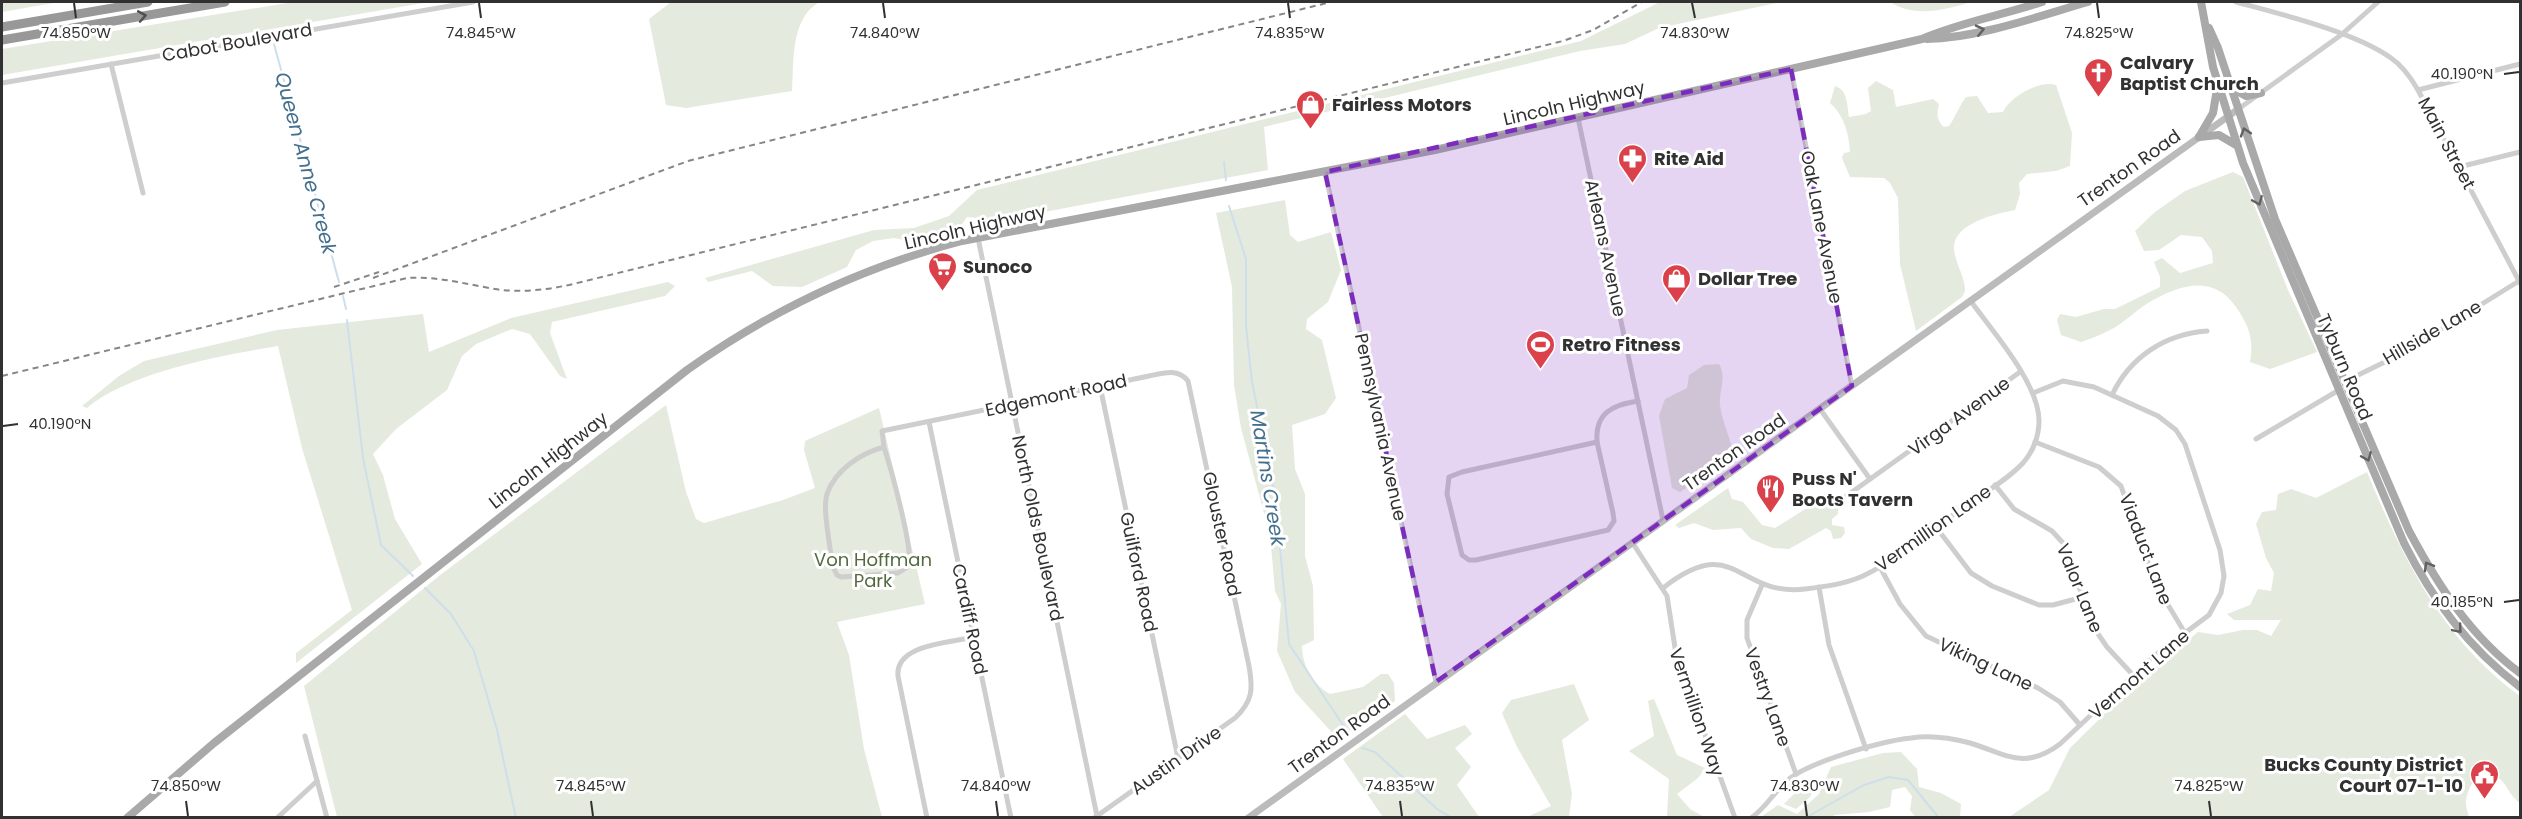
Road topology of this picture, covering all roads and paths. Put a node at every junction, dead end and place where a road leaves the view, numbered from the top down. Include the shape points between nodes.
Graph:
1 (148, 2) edge
2 (225, 2) edge
3 (473, 2) edge
4 (2042, 2) edge
5 (2088, 2) edge
6 (2196, 2) edge
7 (2203, 2) edge
8 (2236, 2) edge
9 (2378, 2) edge
10 (2204, 12) junction
11 (2207, 24) junction
12 (2, 27) edge
13 (2341, 35) junction
14 (1922, 39) junction
15 (2, 40) edge
16 (111, 64) junction
17 (2520, 64) edge
18 (1791, 69) junction
19 (2217, 81) junction
20 (2, 83) edge
21 (2230, 86) junction
22 (2418, 90) junction
23 (2263, 91) junction
24 (2238, 110) junction
25 (2227, 117) junction
26 (1578, 118) junction
27 (2199, 137) junction
28 (2237, 146) junction
29 (2520, 152) edge
30 (2459, 167) junction
31 (1325, 172) junction
32 (143, 193) dead end
33 (978, 238) junction
34 (2520, 282) edge
35 (1970, 300) junction
36 (2207, 331) dead end
37 (2020, 372) junction
38 (1183, 375) joint
39 (2344, 382) junction
40 (1852, 386) junction
41 (1100, 387) junction
42 (2339, 390) junction
43 (2033, 393) junction
44 (2112, 395) junction
45 (1638, 400) junction
46 (1012, 405) junction
47 (1820, 409) junction
48 (929, 422) junction
49 (2256, 439) dead end
50 (1597, 442) junction
51 (2035, 442) junction
52 (884, 447) junction
53 (1870, 479) junction
54 (1995, 485) junction
55 (1838, 502) dead end
56 (1663, 520) junction
57 (1936, 527) junction
58 (1632, 542) junction
59 (1880, 567) junction
60 (1762, 585) junction
61 (1819, 587) junction
62 (1663, 588) junction
63 (2083, 597) junction
64 (2185, 633) junction
65 (974, 638) junction
66 (2520, 673) edge
67 (2133, 675) junction
68 (1437, 682) junction
69 (2520, 687) edge
70 (1251, 696) joint
71 (2080, 725) junction
72 (305, 736) dead end
73 (1866, 749) junction
74 (1178, 758) junction
75 (1796, 774) junction
76 (317, 781) junction
77 (1096, 817) edge
78 (127, 818) edge
79 (277, 818) edge
80 (327, 818) edge
81 (927, 818) edge
82 (1011, 818) edge
83 (1248, 818) edge
84 (1735, 818) edge
85 (1751, 818) edge

1 - 12 highway
15 -> 2 highway
3 - 16 street, Cabot Boulevard
4 - 14 main road, Lincoln Highway via 1941,30
14 -> 5 main road, Lincoln Highway via 1955,36
6 - 10 main road
7 - 10 main road
8 - 13 street, Main Street
9 - 13 street
10 - 11 main road, Tyburn Road
11 - 19 main road, Tyburn Road
11 - 21 main road, Tyburn Road
13 - 22 street, Main Street via 2392,58
13 - 23 street
14 - 18 main road, Lincoln Highway
16 - 20 street, Cabot Boulevard
16 - 32 street
17 - 22 street
18 - 26 main road, Lincoln Highway
18 - 40 street, Oak Lane Avenue
19 - 25 main road, Tyburn Road
19 - 27 main road via 2213,113
21 - 23 main road via 2241,95
21 - 24 main road, Tyburn Road
22 - 30 street, Main Street
23 - 24 street
24 - 25 main road, Trenton Road
39 -> 24 main road, Tyburn Road via 2271,209
25 - 27 main road, Trenton Road
25 - 28 main road, Tyburn Road
26 - 31 main road, Lincoln Highway
26 - 45 street, Arleans Avenue
27 - 28 main road via 2220,135
27 - 35 main road, Trenton Road
28 -> 42 main road, Tyburn Road
29 - 30 street
30 - 34 street, Main Street
31 - 33 main road, Lincoln Highway
31 - 68 street, Pennsylvania Avenue
33 - 46 street, North Olds Boulevard
33 - 78 main road, Lincoln Highway via 906,258 832,286 769,318 701,360 214,743
34 - 39 street, Hillside Lane via 2403,353
35 - 37 street
35 - 40 main road, Trenton Road
36 - 44 street via 2189,334 2145,353 2124,372
37 - 43 street
37 - 53 street, Virga Avenue
38 - 41 street, Edgemont Road via 1168,373
38 - 70 street, Glouster Road via 1191,387 1249,666
66 -> 39 main road, Tyburn Road via 2470,626 2434,577 2399,511
40 - 47 main road, Trenton Road
41 - 46 street, Edgemont Road
41 - 74 street, Guilford Road
42 - 49 street
42 -> 69 main road, Tyburn Road via 2404,543 2427,586 2472,645
43 - 44 street, Vermont Lane via 2070,381
43 - 51 street via 2039,420
44 - 64 street, Vermont Lane via 2158,416 2180,436 2217,539 2224,576 2221,593 2210,615
45 - 50 street via 1606,411 1598,422
45 - 56 street, Arleans Avenue
46 - 48 street, Edgemont Road
46 - 77 street, North Olds Boulevard
47 - 53 street
47 - 56 main road, Trenton Road
48 - 52 street, Edgemont Road via 882,430
48 - 65 street, Cardiff Road
50 - 50 street via 1449,477 1447,494 1462,555 1476,560 1608,530 1613,513
51 - 54 street, Vermillion Lane via 2023,462
51 - 64 street, Viaduct Lane via 2099,467 2121,486 2159,594
52 - 52 street via 848,465 827,495 832,565 841,577 898,573 909,566 909,551
53 - 55 street, Virga Avenue
54 - 57 street, Vermillion Lane
54 - 63 street, Valor Lane via 2014,509 2058,536 2067,549
56 - 58 main road, Trenton Road
57 - 59 street, Vermillion Lane
57 - 63 street via 1971,573 1992,586 2039,605
58 - 62 street, Vermillion Way
58 - 68 main road, Trenton Road
59 - 61 street, Vermillion Lane via 1852,580
59 - 71 street, Viking Lane via 1899,604 1926,636 2038,687 2060,702
60 - 61 street, Vermillion Lane via 1781,590
60 - 62 street, Vermillion Lane via 1716,563 1694,567
60 - 75 street, Vestry Lane via 1747,620 1747,638
61 - 73 street via 1829,645
62 - 84 street, Vermillion Way via 1676,654
63 - 67 street, Valor Lane via 2099,638
64 - 67 street, Vermont Lane
65 - 81 street via 913,651 903,656 898,666
65 - 82 street, Cardiff Road
67 - 71 street, Vermont Lane
68 - 83 main road, Trenton Road
70 - 74 street, Austin Drive via 1235,718
71 - 73 street, Vermont Lane via 2051,750 2028,759 2002,756 1941,737 1911,738
72 - 76 street
73 - 75 street, Vermont Lane
74 - 77 street, Austin Drive
75 - 85 street, Vermont Lane
76 - 79 street
76 - 80 street

